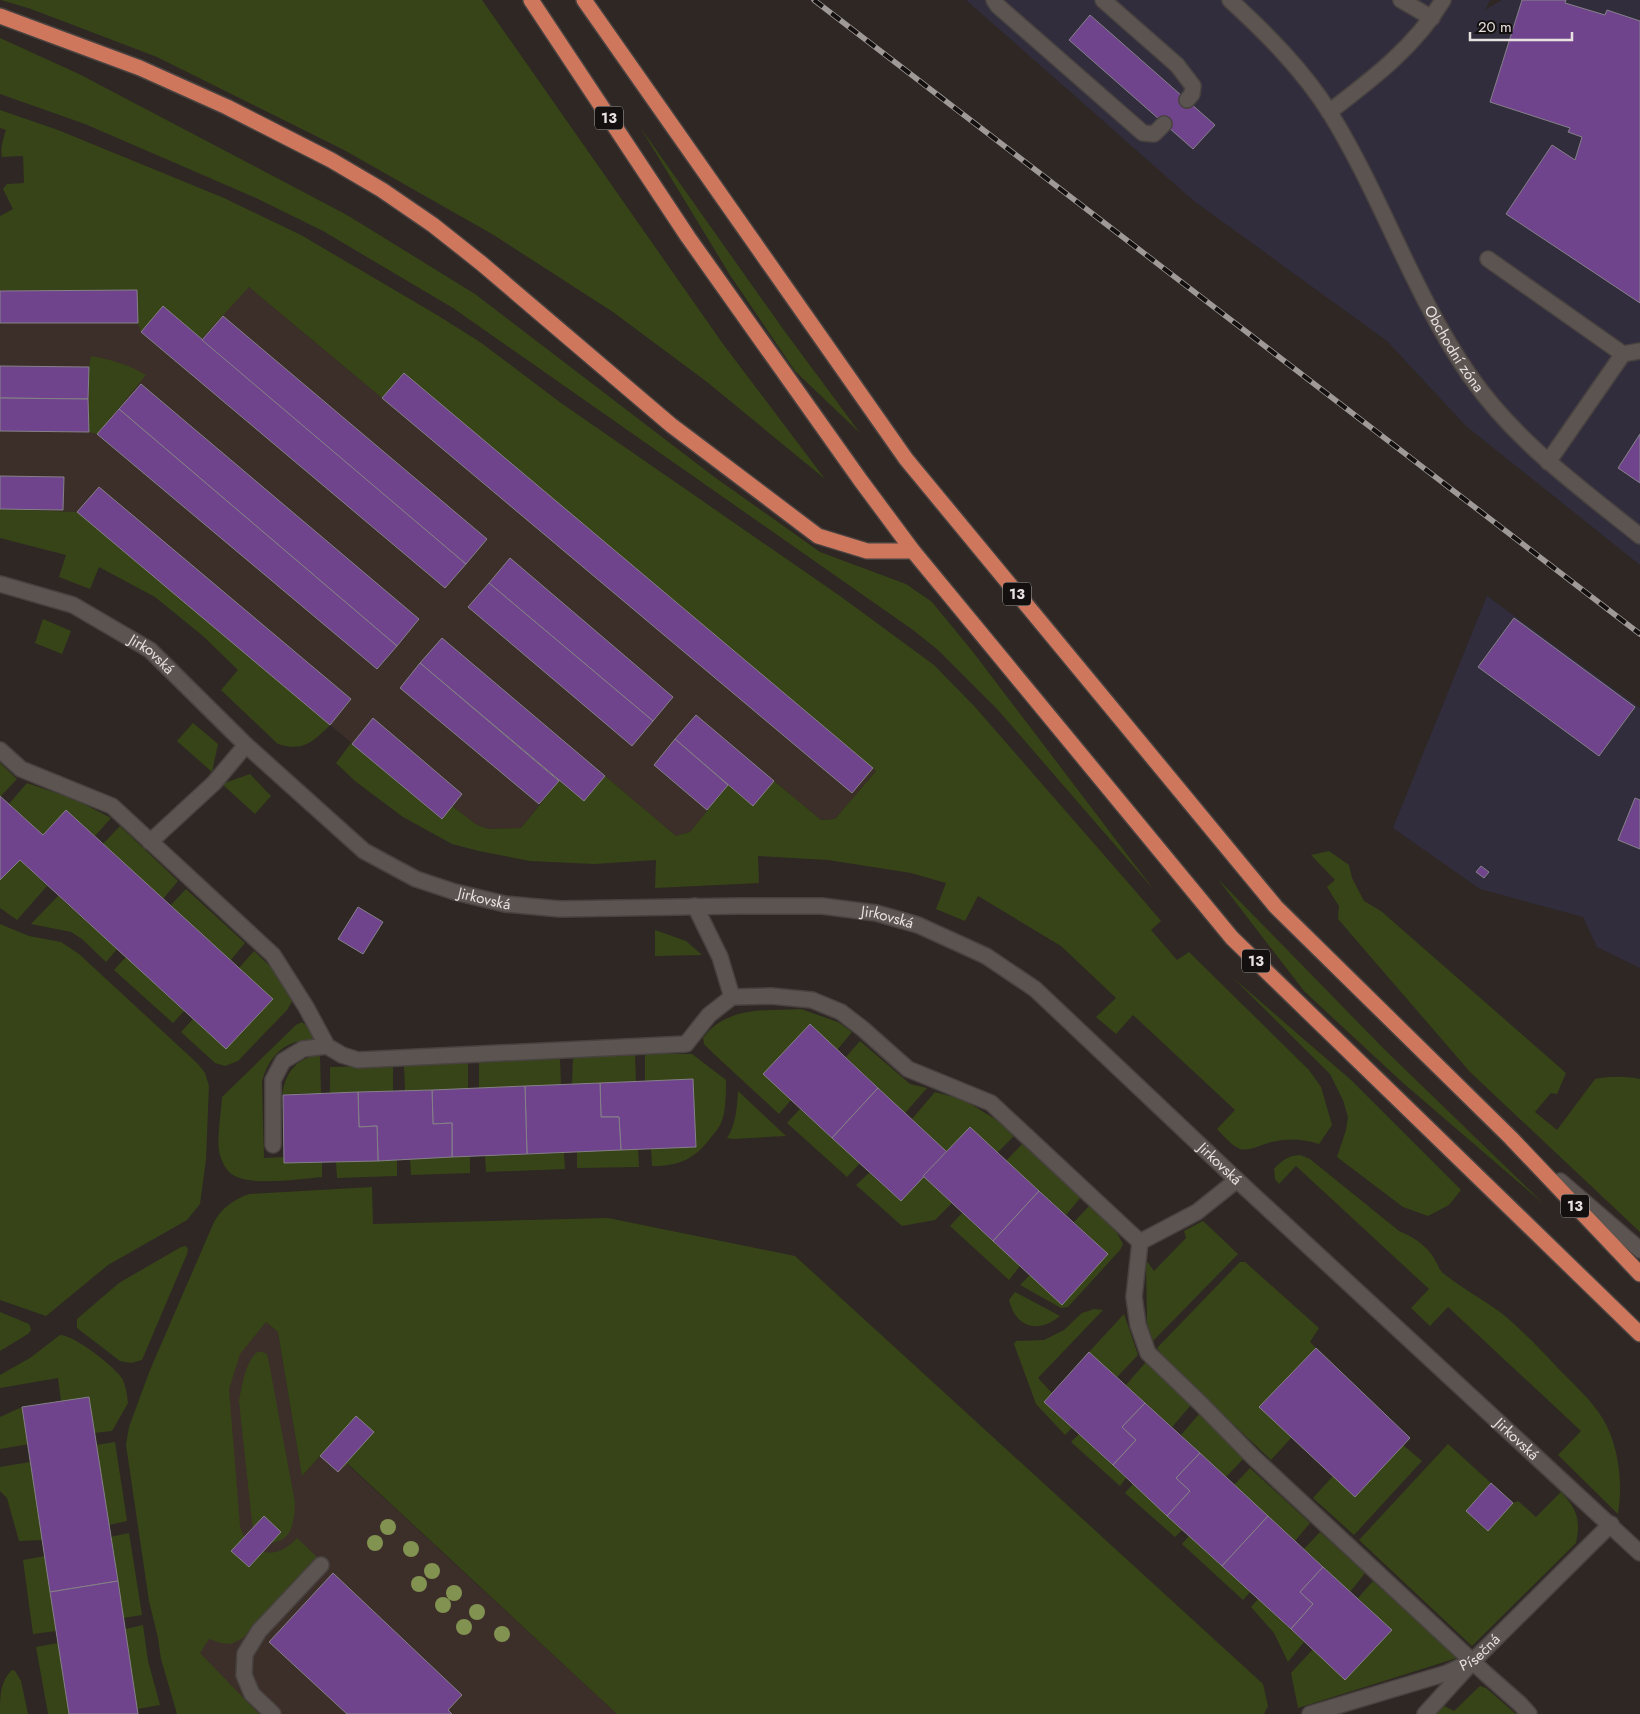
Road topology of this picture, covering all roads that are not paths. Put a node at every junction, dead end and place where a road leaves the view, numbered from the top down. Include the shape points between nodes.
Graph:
1 (530, 0) edge
2 (584, 0) edge
3 (994, 0) edge
4 (1103, 0) edge
5 (1230, 0) edge
6 (1401, 0) edge
7 (1443, 0) edge
8 (0, 16) edge
9 (1432, 18) junction
10 (1187, 100) dead end
11 (1330, 112) junction
12 (1164, 124) dead end
13 (1488, 259) dead end
14 (1640, 351) edge
15 (1623, 354) junction
16 (1548, 462) junction
17 (1640, 536) edge
18 (913, 551) junction
19 (0, 584) edge
20 (246, 745) junction
21 (0, 750) edge
22 (150, 842) junction
23 (694, 906) junction
24 (732, 997) junction
25 (327, 1046) junction
26 (1511, 1138) junction
27 (273, 1145) dead end
28 (1236, 1180) junction
29 (1140, 1242) junction
30 (1640, 1250) edge
31 (1640, 1274) edge
32 (1640, 1334) edge
33 (1611, 1524) junction
34 (1640, 1553) edge
35 (321, 1565) dead end
36 (1473, 1661) junction
37 (273, 1714) edge
38 (1310, 1714) edge
39 (1425, 1714) edge
40 (1529, 1714) edge

1 - 18 highway, 13 via 688,237
2 - 26 highway, 13 via 906,459 1276,907
3 - 12 street via 1143,133 1154,134
4 - 10 street via 1177,65 1193,86
5 - 11 street, Obchodní zóna via 1265,32
6 - 9 street
7 - 9 street
8 - 18 highway via 140,68 227,107 331,160 382,190 482,263 671,425 818,536 868,551
9 - 11 street via 1375,76
11 - 16 street, Obchodní zóna via 1445,337 1471,377 1509,424
13 - 15 street
14 - 15 street
15 - 16 street
16 - 17 street, Obchodní zóna
18 - 32 highway, 13 via 1232,938
19 - 20 street, Jirkovská via 73,606 150,650
20 - 22 street via 214,783
20 - 23 street, Jirkovská via 364,851 416,878 505,904 551,908
21 - 22 street via 21,769 112,806
22 - 25 street via 274,955
23 - 24 street via 720,957
23 - 28 street, Jirkovská via 822,906 876,913 918,925 986,956 1035,989
24 - 25 street via 709,1015 686,1044 358,1060
24 - 29 street via 812,1000 841,1012 908,1069 991,1103
25 - 27 street via 304,1049 283,1061 272,1080
26 - 30 street
26 - 31 highway, 13
28 - 29 street via 1197,1212
28 - 33 street, Jirkovská
29 - 36 street via 1134,1297 1138,1325 1148,1354
33 - 34 street, Jirkovská
33 - 36 street, Písečná
35 - 37 street via 259,1631 246,1654 244,1675 252,1694
36 - 38 street, Písečná via 1447,1673
36 - 39 street
36 - 40 street

